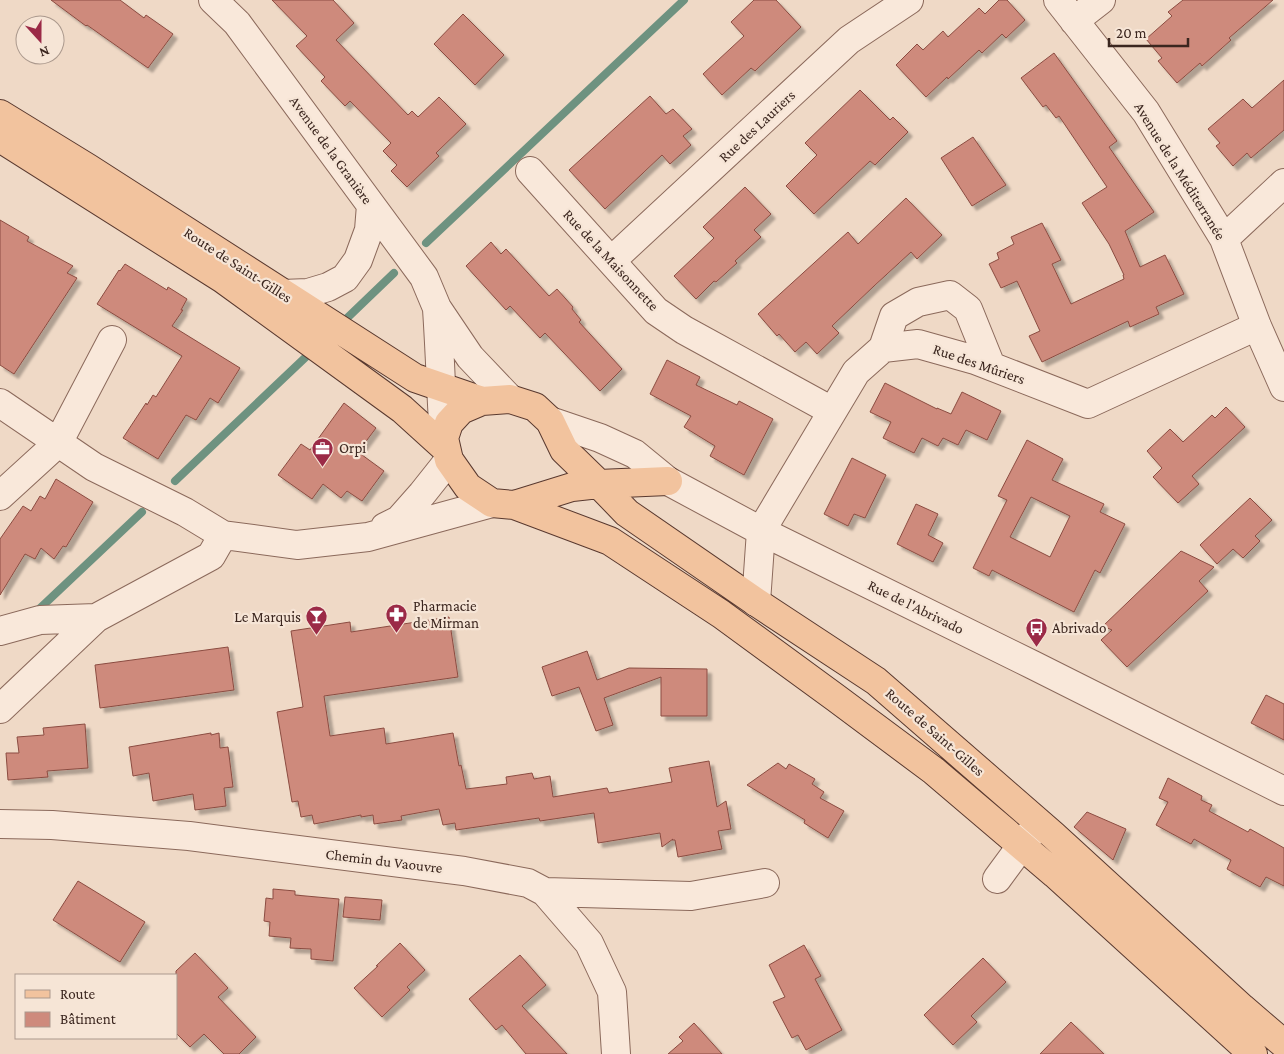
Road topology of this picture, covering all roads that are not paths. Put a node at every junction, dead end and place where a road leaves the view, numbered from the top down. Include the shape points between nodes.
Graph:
1 (213, 0) edge
2 (909, 0) edge
3 (1058, 0) edge
4 (1101, 0) edge
5 (1074, 21) junction
6 (0, 114) edge
7 (0, 138) edge
8 (530, 172) dead end
9 (1284, 183) edge
10 (371, 205) junction
11 (1224, 239) junction
12 (611, 261) junction
13 (282, 294) junction
14 (437, 308) junction
15 (1257, 326) junction
16 (112, 340) dead end
17 (883, 348) junction
18 (991, 366) junction
19 (441, 386) junction
20 (1284, 387) edge
21 (510, 399) junction
22 (482, 401) junction
23 (0, 404) edge
24 (832, 410) junction
25 (550, 421) junction
26 (58, 443) junction
27 (446, 448) junction
28 (564, 450) junction
29 (668, 481) junction
30 (599, 484) junction
31 (0, 496) edge
32 (512, 503) junction
33 (761, 531) junction
34 (223, 536) junction
35 (368, 536) junction
36 (756, 602) junction
37 (96, 618) junction
38 (0, 631) edge
39 (0, 709) edge
40 (1284, 791) edge
41 (1038, 822) junction
42 (0, 824) edge
43 (1022, 846) junction
44 (997, 879) dead end
45 (765, 883) dead end
46 (544, 892) junction
47 (1284, 1044) edge
48 (616, 1054) edge
49 (1253, 1054) edge

1 - 10 street, Avenue de la Granière via 237,23
2 - 12 street, Rue des Lauriers via 849,40
3 - 5 street, Avenue de la Méditerranée
4 - 5 street
5 - 11 street, Avenue de la Méditerranée via 1146,112
6 - 13 main road, Route de Saint-Gilles
7 - 27 main road, Route de Saint-Gilles via 223,278 402,409
8 - 12 street, Rue de la Maisonnette
9 - 11 street
10 - 13 street via 369,230 358,260 345,278 328,287
10 - 14 street, Avenue de la Granière via 424,277
11 - 15 street, Avenue de la Méditerranée
12 - 24 street, Rue de la Maisonnette via 656,311 684,330
13 - 19 main road, Route de Saint-Gilles via 415,378
14 - 19 street, Avenue de la Granière
14 - 21 street, Avenue de la Granière via 470,357
15 - 18 street, Rue des Mûriers via 1088,404
15 - 20 street, Avenue de la Méditerranée
16 - 26 street
17 - 18 street, Rue des Mûriers via 918,344
17 - 18 street via 894,316 918,302 950,295 968,309
17 - 24 street via 856,372
19 - 22 main road, Route de Saint-Gilles
19 - 27 street, Avenue de la Granière
21 - 22 main road
21 - 25 main road via 534,407
22 - 27 main road via 461,410 450,423
23 - 26 street
24 - 33 street
25 - 28 main road
25 - 29 street, Rue de l'Abrivado via 635,454
26 - 31 street
26 - 34 street via 94,467 186,512
27 - 32 main road via 468,487
27 - 35 street via 422,494 399,520
28 - 30 main road, Route de Saint-Gilles
28 - 32 main road via 546,486
29 - 30 main road
29 - 33 street, Rue de l'Abrivado
30 - 32 main road via 572,487
30 - 36 main road, Route de Saint-Gilles via 627,513
32 - 35 street
32 - 43 main road, Route de Saint-Gilles via 610,541 721,614 934,771
33 - 36 street
33 - 40 street, Rue de l'Abrivado
34 - 35 street via 297,545
34 - 37 street via 212,556
36 - 41 main road, Route de Saint-Gilles via 876,681
37 - 38 street via 40,620
37 - 39 street
41 - 43 street
41 - 47 main road, Route de Saint-Gilles
42 - 46 street, Chemin du Vaouvre via 189,836 464,871 528,883
43 - 44 street
43 - 49 main road, Route de Saint-Gilles
45 - 46 street, Chemin du Vaouvre via 691,896
46 - 48 street via 589,943 612,992

